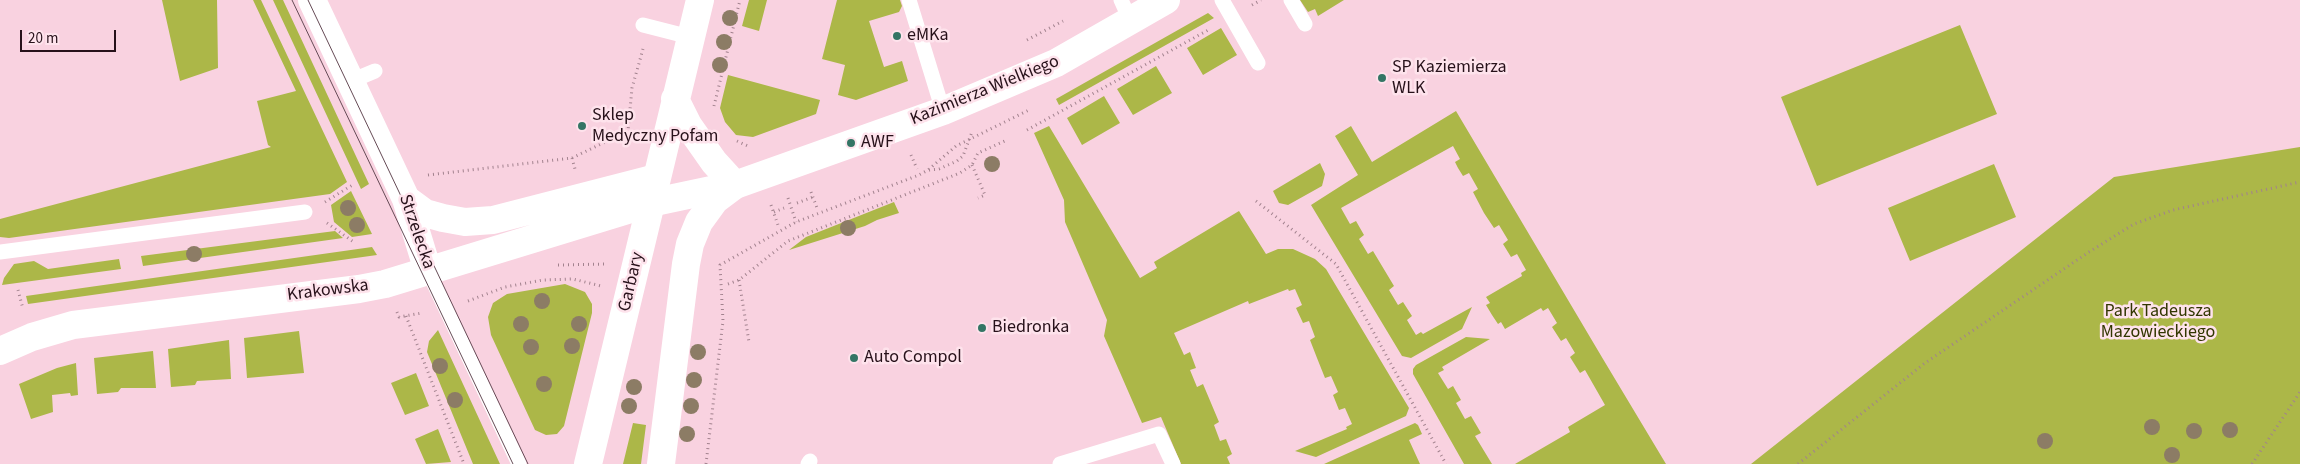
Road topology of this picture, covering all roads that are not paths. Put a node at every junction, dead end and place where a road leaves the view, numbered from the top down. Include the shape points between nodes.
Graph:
1 (312, 0) edge
2 (700, 0) edge
3 (909, 0) edge
4 (1166, 0) edge
5 (1222, 0) edge
6 (1291, 0) edge
7 (1126, 11) edge
8 (1305, 24) dead end
9 (646, 26) road end
10 (690, 38) junction
11 (1258, 63) dead end
12 (675, 99) junction
13 (943, 111) junction
14 (735, 185) junction
15 (653, 191) junction
16 (406, 199) junction
17 (305, 212) dead end
18 (0, 252) edge
19 (428, 271) junction
20 (0, 351) edge
21 (519, 464) edge
22 (588, 464) edge
23 (662, 464) edge
24 (1060, 464) edge
25 (1173, 464) edge

1 - 16 street, Strzelecka via 363,76
2 - 10 street, Garbary
3 - 13 lane
4 - 7 street, Kazimierza Wielkiego
5 - 11 lane
6 - 8 lane
7 - 13 street, Kazimierza Wielkiego via 1056,63
9 - 10 lane
10 - 12 street, Garbary
12 - 14 street via 704,147
12 - 15 street, Garbary
13 - 14 street, Kazimierza Wielkiego
14 - 15 street, Kazimierza Wielkiego
14 - 23 street via 715,200 699,222 690,244 682,287
15 - 16 street via 493,220 465,222 425,213
15 - 19 street, Krakowska
15 - 22 street, Garbary
16 - 19 street, Strzelecka
17 - 18 lane
19 - 20 street, Krakowska via 360,289 73,325
19 - 21 lane, Strzelecka
24 - 25 lane via 1159,434

